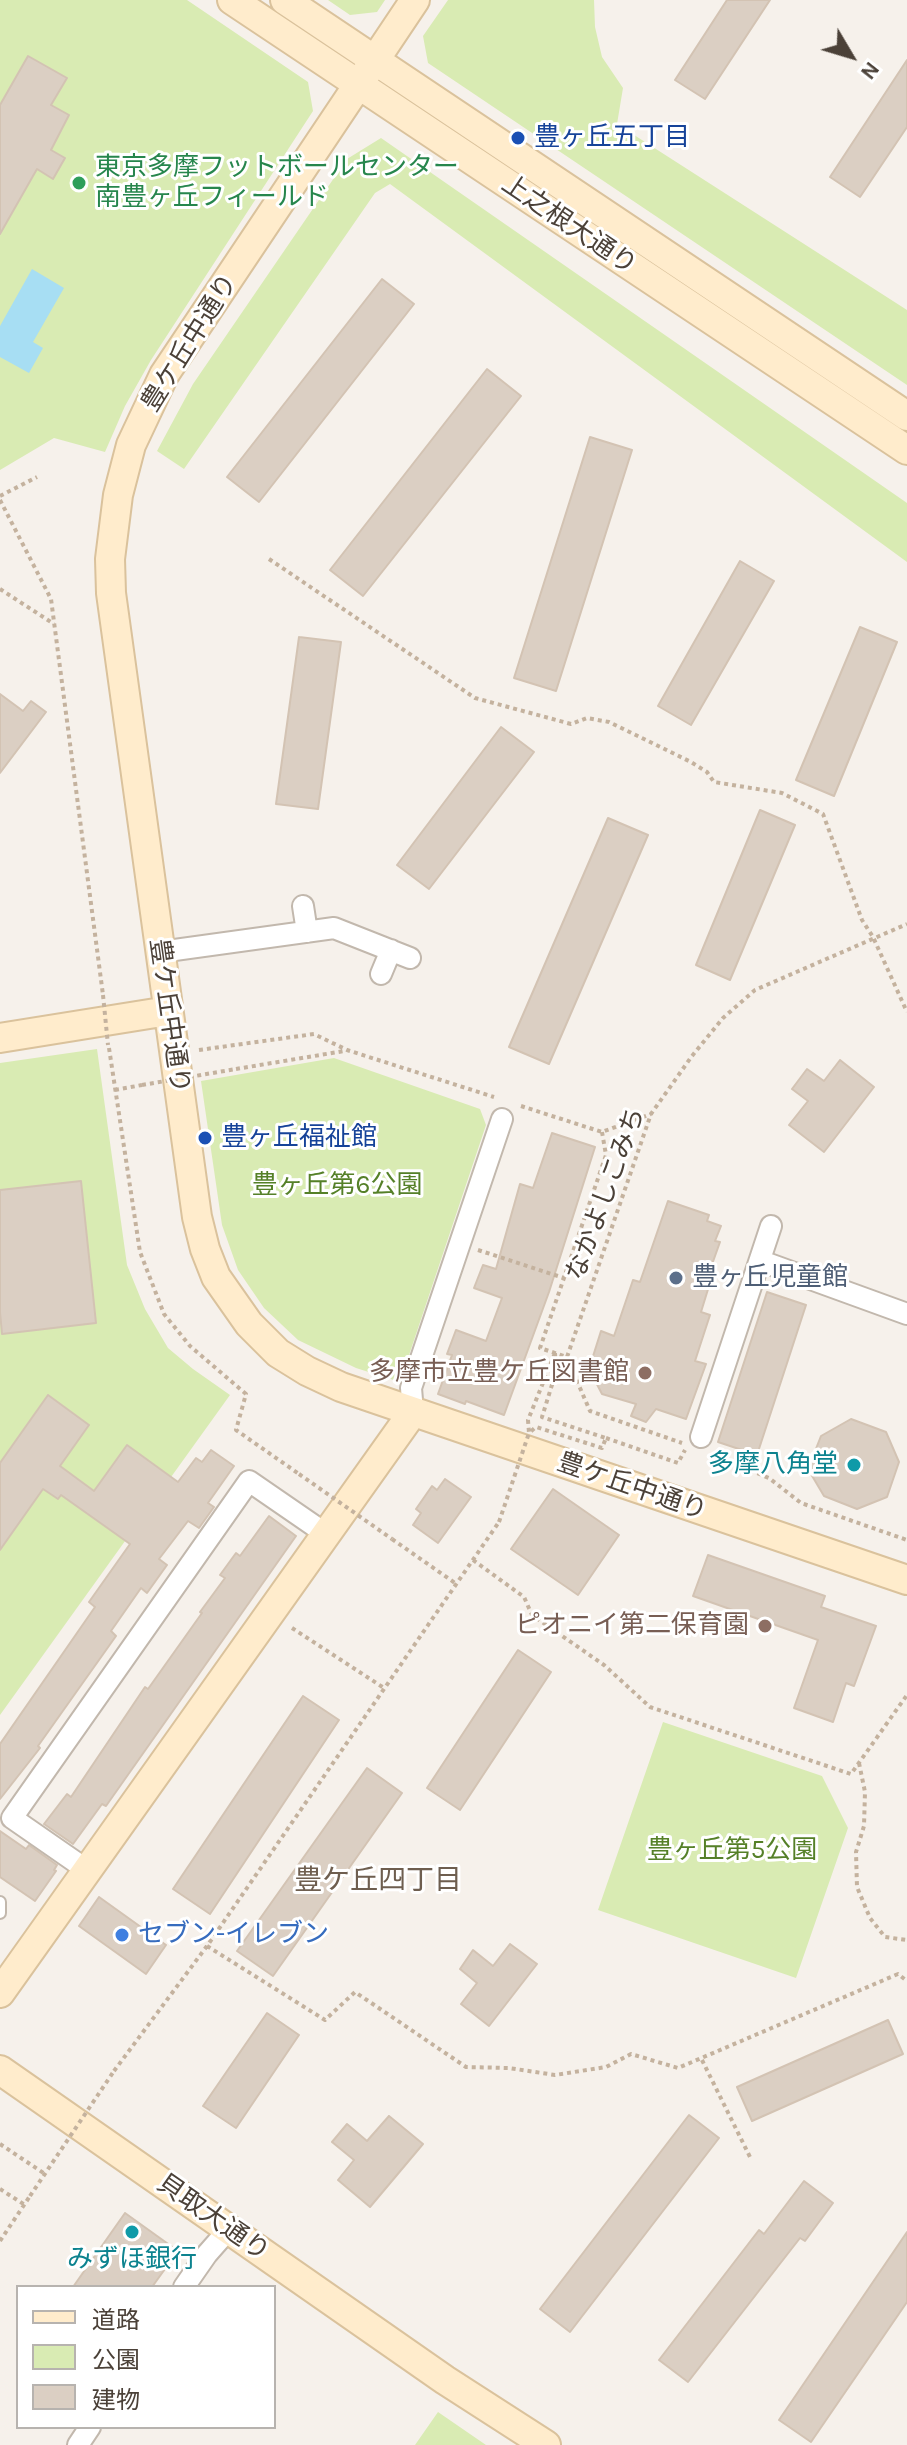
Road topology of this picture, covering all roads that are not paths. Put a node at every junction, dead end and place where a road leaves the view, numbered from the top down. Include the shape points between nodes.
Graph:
1 (232, 0) edge
2 (285, 0) edge
3 (415, 0) edge
4 (374, 60) junction
5 (359, 85) junction
6 (907, 416) edge
7 (907, 450) edge
8 (303, 906) dead end
9 (307, 932) junction
10 (391, 950) junction
11 (160, 952) junction
12 (410, 958) dead end
13 (381, 974) dead end
14 (168, 1011) junction
15 (0, 1038) edge
16 (507, 1111) road end
17 (771, 1226) dead end
18 (761, 1261) junction
19 (907, 1314) edge
20 (413, 1412) junction
21 (701, 1444) road end
22 (326, 1534) junction
23 (907, 1580) edge
24 (87, 1870) junction
25 (0, 1902) edge
26 (0, 1913) edge
27 (0, 1993) edge
28 (0, 2070) edge
29 (229, 2229) junction
30 (185, 2285) edge
31 (546, 2445) edge

1 - 5 street, 上之根大通り
2 - 4 street, 上之根大通り
3 - 4 street, 豊ケ丘中通り
4 - 5 street, 豊ケ丘中通り
4 - 6 street, 上之根大通り
5 - 7 street, 上之根大通り
5 - 11 street, 豊ケ丘中通り via 164,375 131,445 118,495 111,593
8 - 9 street
9 - 10 street via 334,928
9 - 11 street
10 - 12 street
10 - 13 street
11 - 14 street, 豊ケ丘中通り
14 - 15 street
14 - 20 street, 豊ケ丘中通り via 197,1217 216,1277 249,1324 278,1353 341,1387
16 - 20 street via 411,1388
17 - 18 street
18 - 19 street
18 - 21 street
20 - 22 street
20 - 23 street, 豊ケ丘中通り
22 - 24 street
22 - 24 street via 249,1481 12,1818
24 - 27 street
25 - 26 lane
28 - 29 street, 貝取大通り
29 - 30 street
29 - 31 street, 貝取大通り

